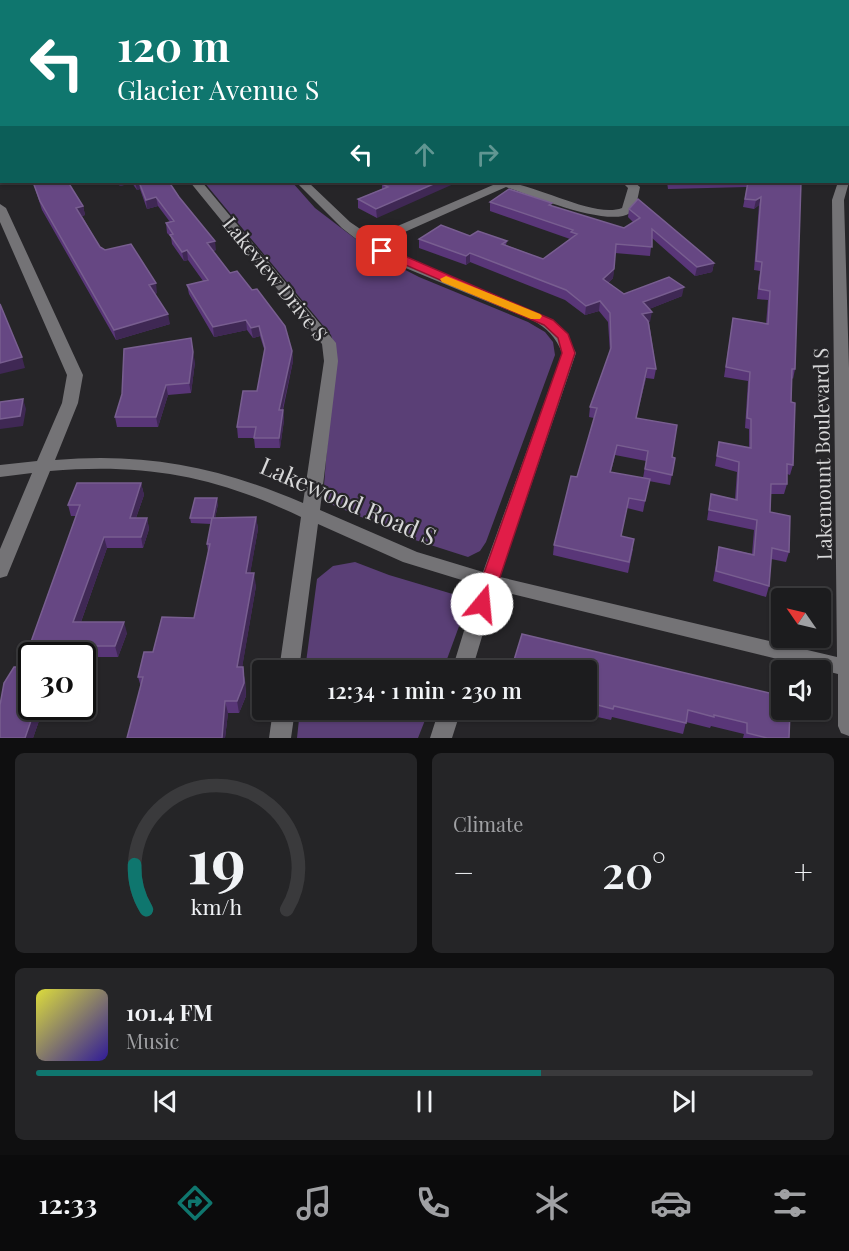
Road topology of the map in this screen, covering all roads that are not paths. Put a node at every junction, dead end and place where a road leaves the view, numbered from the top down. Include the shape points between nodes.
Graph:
1 (197, 183) edge
2 (303, 183) edge
3 (505, 183) edge
4 (510, 183) edge
5 (628, 183) edge
6 (843, 183) edge
7 (0, 208) edge
8 (369, 243) junction
9 (844, 245) edge
10 (846, 387) edge
11 (46, 465) junction
12 (0, 471) edge
13 (309, 513) junction
14 (0, 571) edge
15 (489, 582) junction
16 (290, 660) edge
17 (465, 660) edge
18 (847, 668) junction
19 (283, 720) edge
20 (447, 720) edge
21 (849, 726) edge
22 (280, 738) edge
23 (441, 738) edge

1 - 13 street, Lakeview Drive S via 329,343 331,361
2 - 8 street
3 - 8 street
4 - 5 street via 592,210 615,213 629,207 634,187
6 - 9 street, Lakemount Boulevard S via 838,200
7 - 11 street via 75,375 70,402
8 - 15 street via 396,259 548,322 564,337 569,353
9 - 10 street, Lakemount Boulevard S
10 - 18 street, Lakemount Boulevard S
11 - 12 street, Lakewood Road S
11 - 13 street, Lakewood Road S via 114,462 201,472 250,487
11 - 14 street
13 - 15 street, Lakewood Road S via 372,544
13 - 16 street, Lakeview Drive S
15 - 17 street
15 - 18 street, Lakewood Road S
18 - 21 street, Lakemount Boulevard S
19 - 22 street
20 - 23 street

